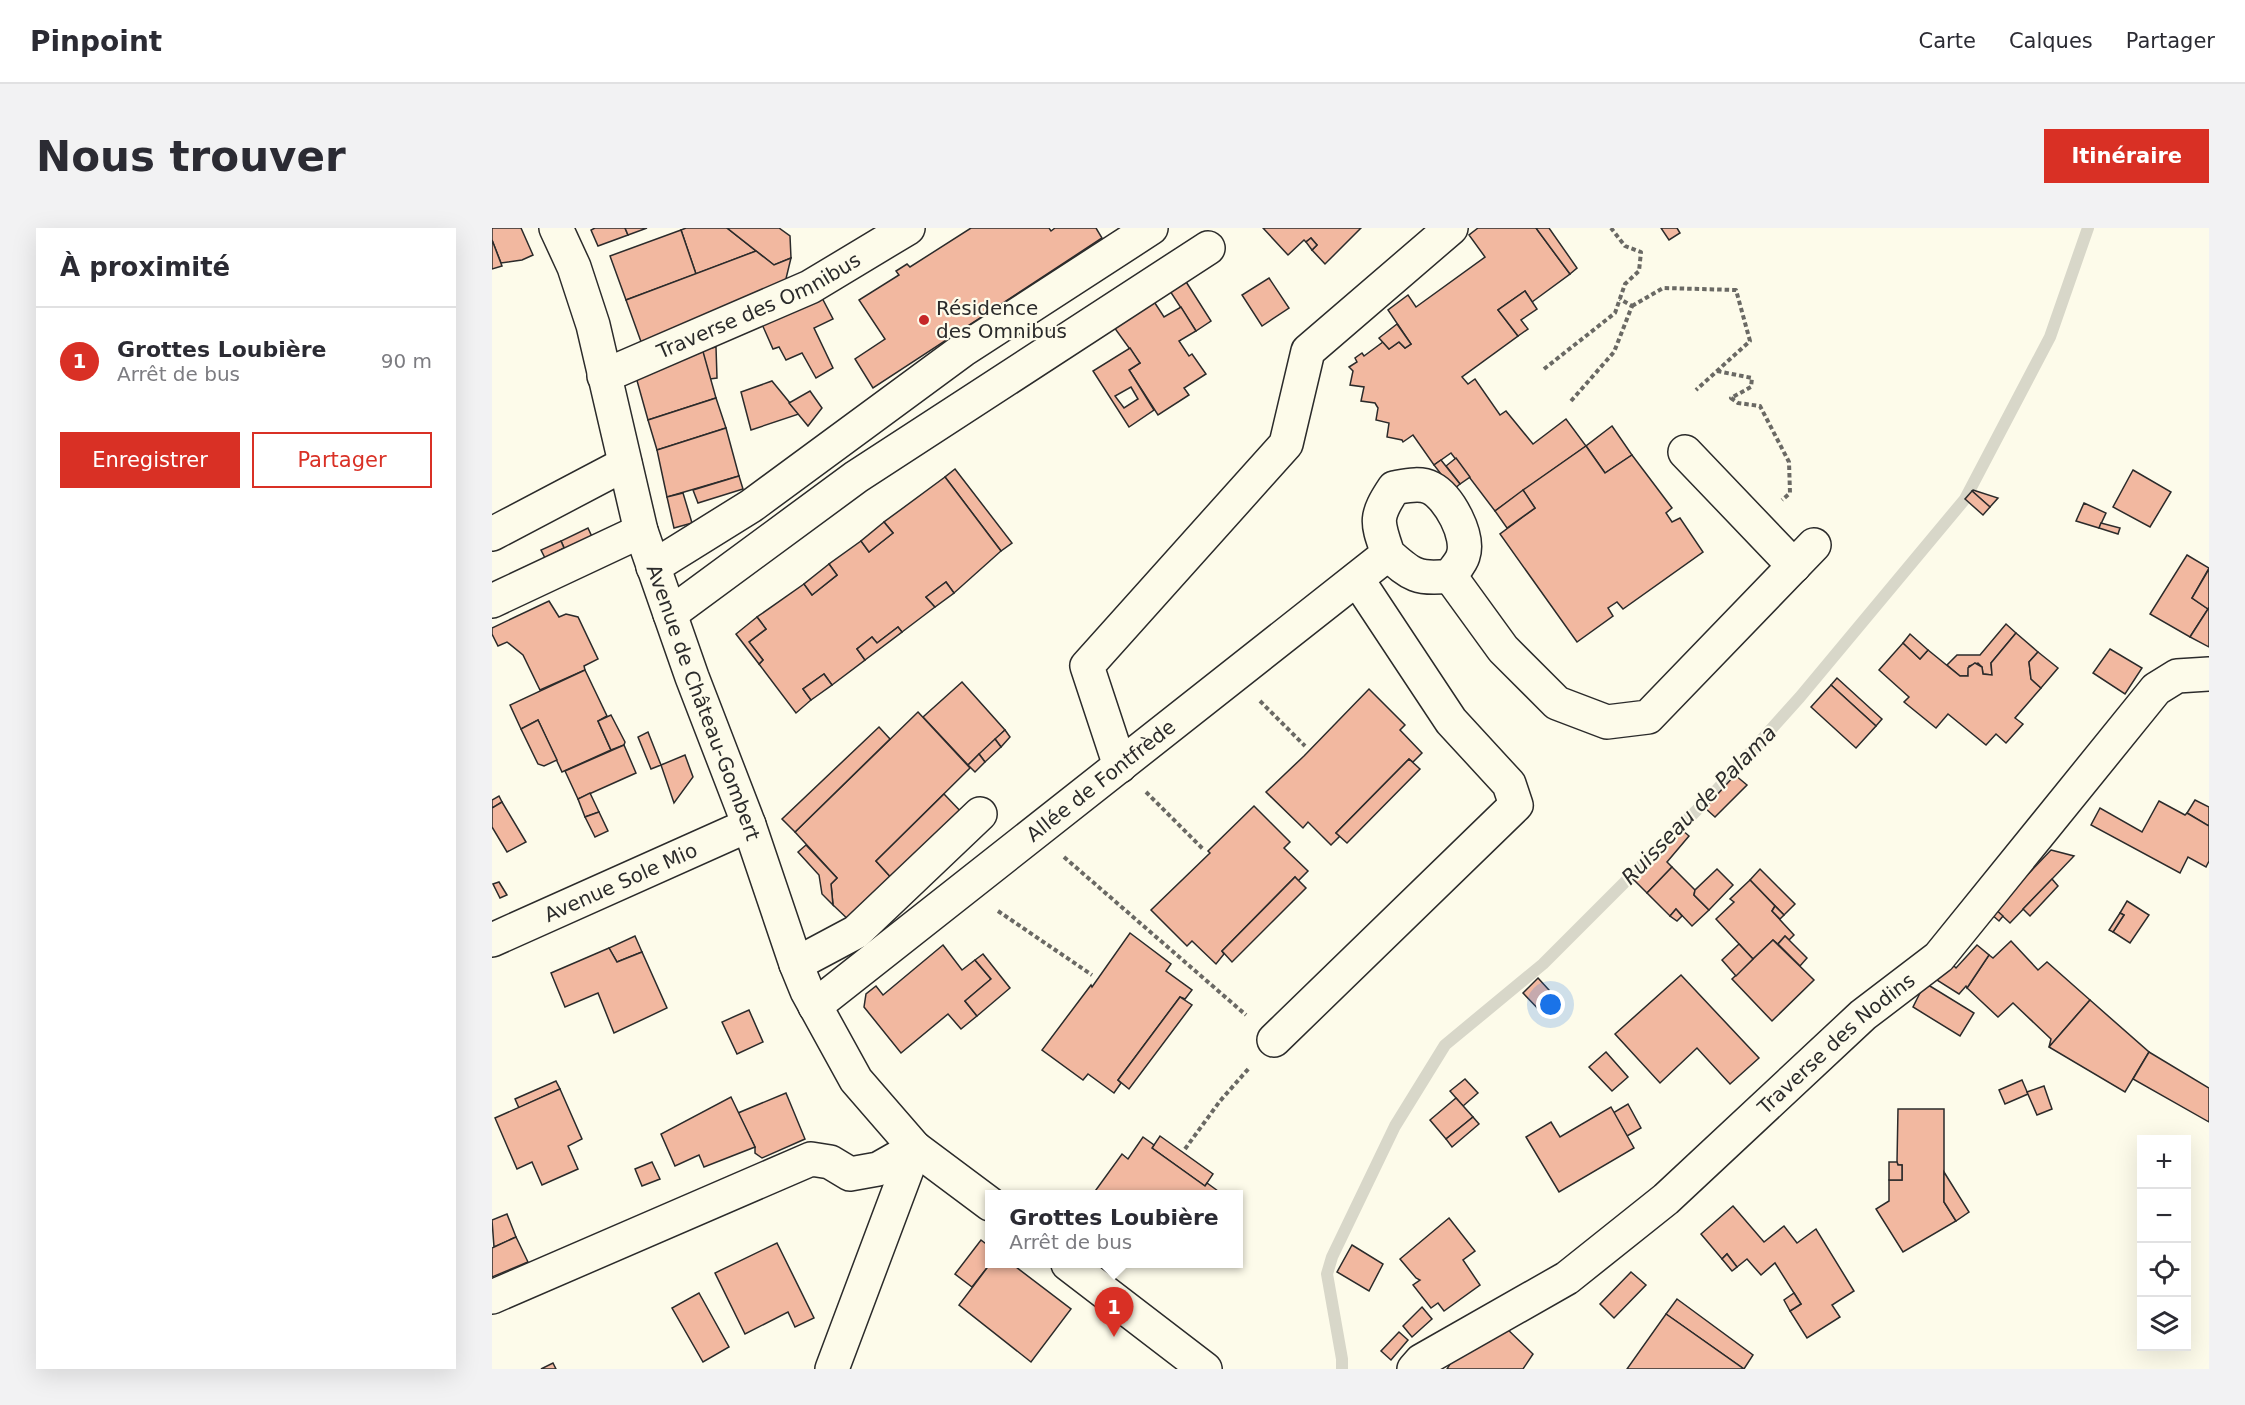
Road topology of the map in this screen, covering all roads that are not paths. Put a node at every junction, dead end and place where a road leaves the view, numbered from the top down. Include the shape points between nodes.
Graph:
1 (556, 228) edge
2 (908, 228) edge
3 (1151, 228) edge
4 (1451, 228) edge
5 (1208, 248) dead end
6 (604, 376) junction
7 (1685, 452) dead end
8 (625, 464) junction
9 (641, 531) junction
10 (492, 534) edge
11 (1388, 554) junction
12 (653, 567) junction
13 (1450, 576) junction
14 (1357, 579) junction
15 (492, 601) edge
16 (670, 614) junction
17 (2209, 674) edge
18 (1120, 766) junction
19 (980, 814) dead end
20 (749, 825) junction
21 (492, 940) edge
22 (796, 964) junction
23 (815, 1006) junction
24 (1274, 1040) road end
25 (915, 1148) junction
26 (985, 1200) edge
27 (1074, 1268) edge
28 (492, 1297) edge
29 (832, 1369) edge
30 (1205, 1369) edge
31 (1414, 1369) edge

1 - 6 street, Avenue de Château-Gombert via 574,267
2 - 6 street, Traverse des Omnibus via 810,287
3 - 12 street via 963,351 751,506
4 - 18 street via 1308,351 1286,444 1087,666
5 - 16 street via 856,477
6 - 8 street, Avenue de Château-Gombert
7 - 13 street via 1755,526 1804,556 1648,717 1607,722 1557,704 1503,649
8 - 9 street, Avenue de Château-Gombert
8 - 10 street
9 - 12 street, Avenue de Château-Gombert
9 - 15 street
11 - 13 street via 1408,572 1429,579
11 - 13 street via 1378,524 1383,505 1394,488 1430,487 1451,506 1461,528 1464,555
11 - 14 street, Allée de Fontfrède
12 - 16 street, Avenue de Château-Gombert
14 - 18 street, Allée de Fontfrède
14 - 24 street via 1451,721 1509,784 1516,805
16 - 20 street, Avenue de Château-Gombert
17 - 31 street, Traverse des Nodins via 2177,676 2156,689 1939,957 1863,1015 1666,1199 1568,1278 1421,1361
18 - 23 street, Allée de Fontfrède
19 - 22 street via 856,932
20 - 21 street, Avenue Sole Mio
20 - 22 street, Avenue de Château-Gombert
22 - 23 street, Avenue de Château-Gombert
23 - 25 street, Avenue de Château-Gombert via 856,1080
25 - 26 street, Avenue de Château-Gombert
25 - 28 street via 878,1168 850,1174 830,1162 811,1159
25 - 29 street
27 - 30 street

